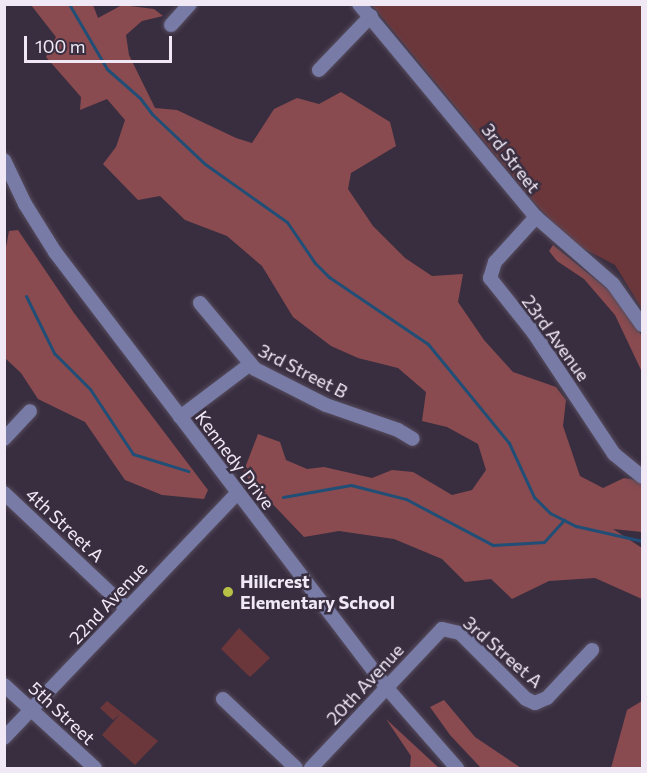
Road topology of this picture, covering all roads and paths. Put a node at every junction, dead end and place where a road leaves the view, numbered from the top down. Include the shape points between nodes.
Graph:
1 (190, 4) edge
2 (359, 4) edge
3 (371, 16) junction
4 (171, 25) dead end
5 (319, 70) dead end
6 (4, 160) edge
7 (536, 217) junction
8 (200, 303) dead end
9 (642, 325) edge
10 (249, 365) junction
11 (30, 411) dead end
12 (180, 417) junction
13 (4, 439) edge
14 (413, 439) dead end
15 (642, 477) edge
16 (4, 493) edge
17 (237, 493) junction
18 (127, 609) junction
19 (447, 628) joint
20 (592, 650) dead end
21 (4, 685) edge
22 (386, 687) junction
23 (223, 699) dead end
24 (32, 709) junction
25 (4, 738) edge
26 (95, 768) edge
27 (296, 768) edge
28 (311, 768) edge
29 (457, 768) edge

1 - 4 street
2 - 3 street, 3rd Street
3 - 5 street
3 - 7 street, 3rd Street
6 - 12 street, Kennedy Drive via 49,244
7 - 9 street, 3rd Street via 613,284
7 - 15 street, 23rd Avenue via 495,262 490,278 533,332 614,454
8 - 10 street, 3rd Street B
10 - 12 street
10 - 14 street, 3rd Street B via 311,398
11 - 13 street
12 - 17 street, Kennedy Drive
16 - 18 street, 4th Street A
17 - 18 street, 22nd Avenue
17 - 22 street, Kennedy Drive
18 - 24 street, 22nd Avenue
19 - 20 street, 3rd Street A via 460,633 525,699 535,703 547,698
19 - 22 street, 20th Avenue via 437,633
21 - 24 street, 5th Street
22 - 28 street, 20th Avenue
22 - 29 street, Kennedy Drive
23 - 27 street
24 - 25 street, 22nd Avenue
24 - 26 street, 5th Street

